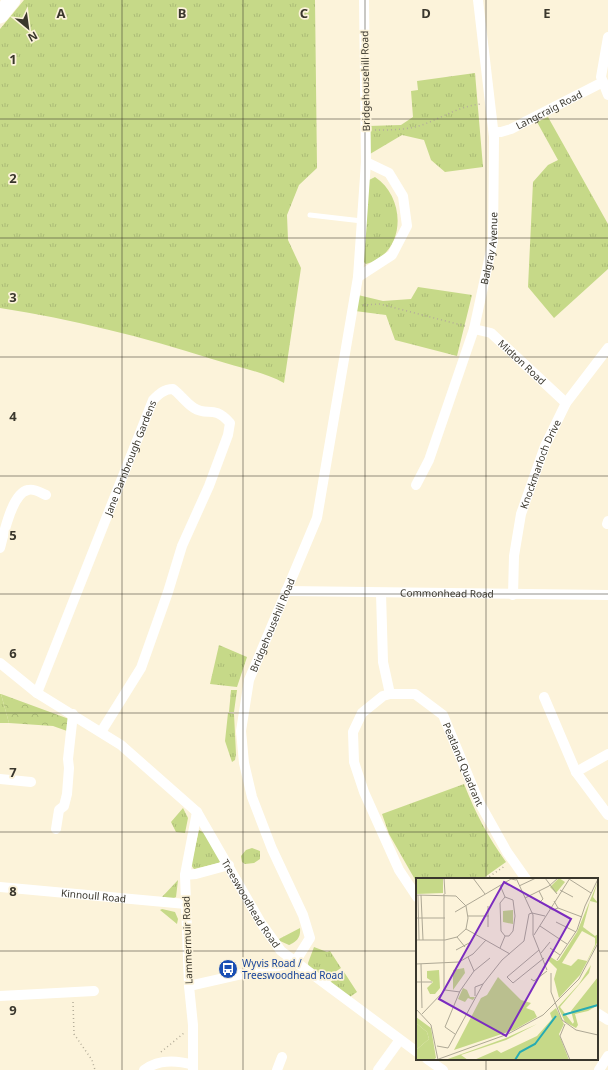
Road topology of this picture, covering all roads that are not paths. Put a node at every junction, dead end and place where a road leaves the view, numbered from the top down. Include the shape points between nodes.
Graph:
1 (12, 0) edge
2 (364, 0) edge
3 (478, 0) edge
4 (0, 15) edge
5 (608, 37) edge
6 (603, 82) junction
7 (608, 95) edge
8 (494, 132) junction
9 (366, 162) junction
10 (310, 216) dead end
11 (362, 221) junction
12 (358, 278) junction
13 (474, 329) junction
14 (608, 348) edge
15 (566, 403) junction
16 (416, 486) dead end
17 (46, 496) dead end
18 (0, 548) edge
19 (286, 591) junction
20 (381, 593) junction
21 (513, 595) junction
22 (608, 595) edge
23 (0, 663) edge
24 (37, 693) junction
25 (390, 694) junction
26 (544, 696) dead end
27 (73, 714) junction
28 (101, 732) junction
29 (608, 754) edge
30 (576, 772) junction
31 (0, 779) edge
32 (31, 782) dead end
33 (198, 812) junction
34 (608, 815) edge
35 (56, 829) dead end
36 (229, 865) junction
37 (185, 875) junction
38 (525, 878) edge
39 (0, 888) edge
40 (416, 896) edge
41 (186, 904) junction
42 (295, 962) junction
43 (189, 986) junction
44 (94, 991) dead end
45 (0, 996) edge
46 (598, 1014) edge
47 (608, 1020) edge
48 (399, 1041) junction
49 (416, 1051) edge
50 (608, 1056) edge
51 (282, 1057) dead end
52 (428, 1060) edge
53 (193, 1068) edge
54 (144, 1070) edge
55 (277, 1070) edge
56 (378, 1070) edge
57 (443, 1070) edge
58 (600, 1070) edge

1 - 4 highway
2 - 9 street, Bridgehousehill Road
3 - 8 street, Balgray Avenue
5 - 6 street via 603,58
6 - 7 street
6 - 8 street, Langcraig Road via 511,129
8 - 13 street, Balgray Avenue via 493,241
9 - 11 street, Bridgehousehill Road
9 - 12 street via 389,173 403,196 407,226 392,255
10 - 11 lane
11 - 12 street, Bridgehousehill Road
12 - 19 street, Bridgehousehill Road via 317,518
13 - 15 street, Midton Road via 491,333
13 - 16 street, Balgray Avenue via 429,460
14 - 15 street, Knockmarloch Drive
15 - 21 street, Knockmarloch Drive via 545,446 521,514 514,556
17 - 18 street via 33,489 19,496
19 - 20 street, Commonhead Road
19 - 42 street, Bridgehousehill Road via 249,680 241,731 244,763 252,798 272,849 303,915 310,938
20 - 21 street, Commonhead Road
20 - 25 street via 383,662
21 - 22 street, Commonhead Road
23 - 24 street, Treeswoodhead Road
24 - 27 street, Treeswoodhead Road
24 - 28 street, Jane Darnbrough Gardens via 153,400 160,392 173,389 194,408 216,412 230,423 228,434 209,486 182,546 141,668
25 - 38 street, Peatland Quadrant via 415,694 443,715 479,802
25 - 40 street via 383,696 362,713 353,732 354,762 364,792 399,870
26 - 30 street
27 - 28 street, Treeswoodhead Road
27 - 35 street via 67,794
28 - 33 street, Treeswoodhead Road via 121,745
29 - 30 street
30 - 34 street
31 - 32 street
33 - 36 street, Treeswoodhead Road
33 - 37 street, Lammermuir Road
36 - 37 street
36 - 42 street, Treeswoodhead Road via 261,923 281,951
37 - 41 street, Lammermuir Road
39 - 41 street, Kinnoull Road
41 - 43 street, Lammermuir Road
42 - 43 street
42 - 48 street, Treeswoodhead Road
43 - 53 street, Lammermuir Road via 193,1025
44 - 45 street
46 - 47 street
48 - 49 street, Treeswoodhead Road
48 - 56 street
50 - 58 street
51 - 55 street
52 - 57 street
53 - 54 street via 183,1062 164,1061

